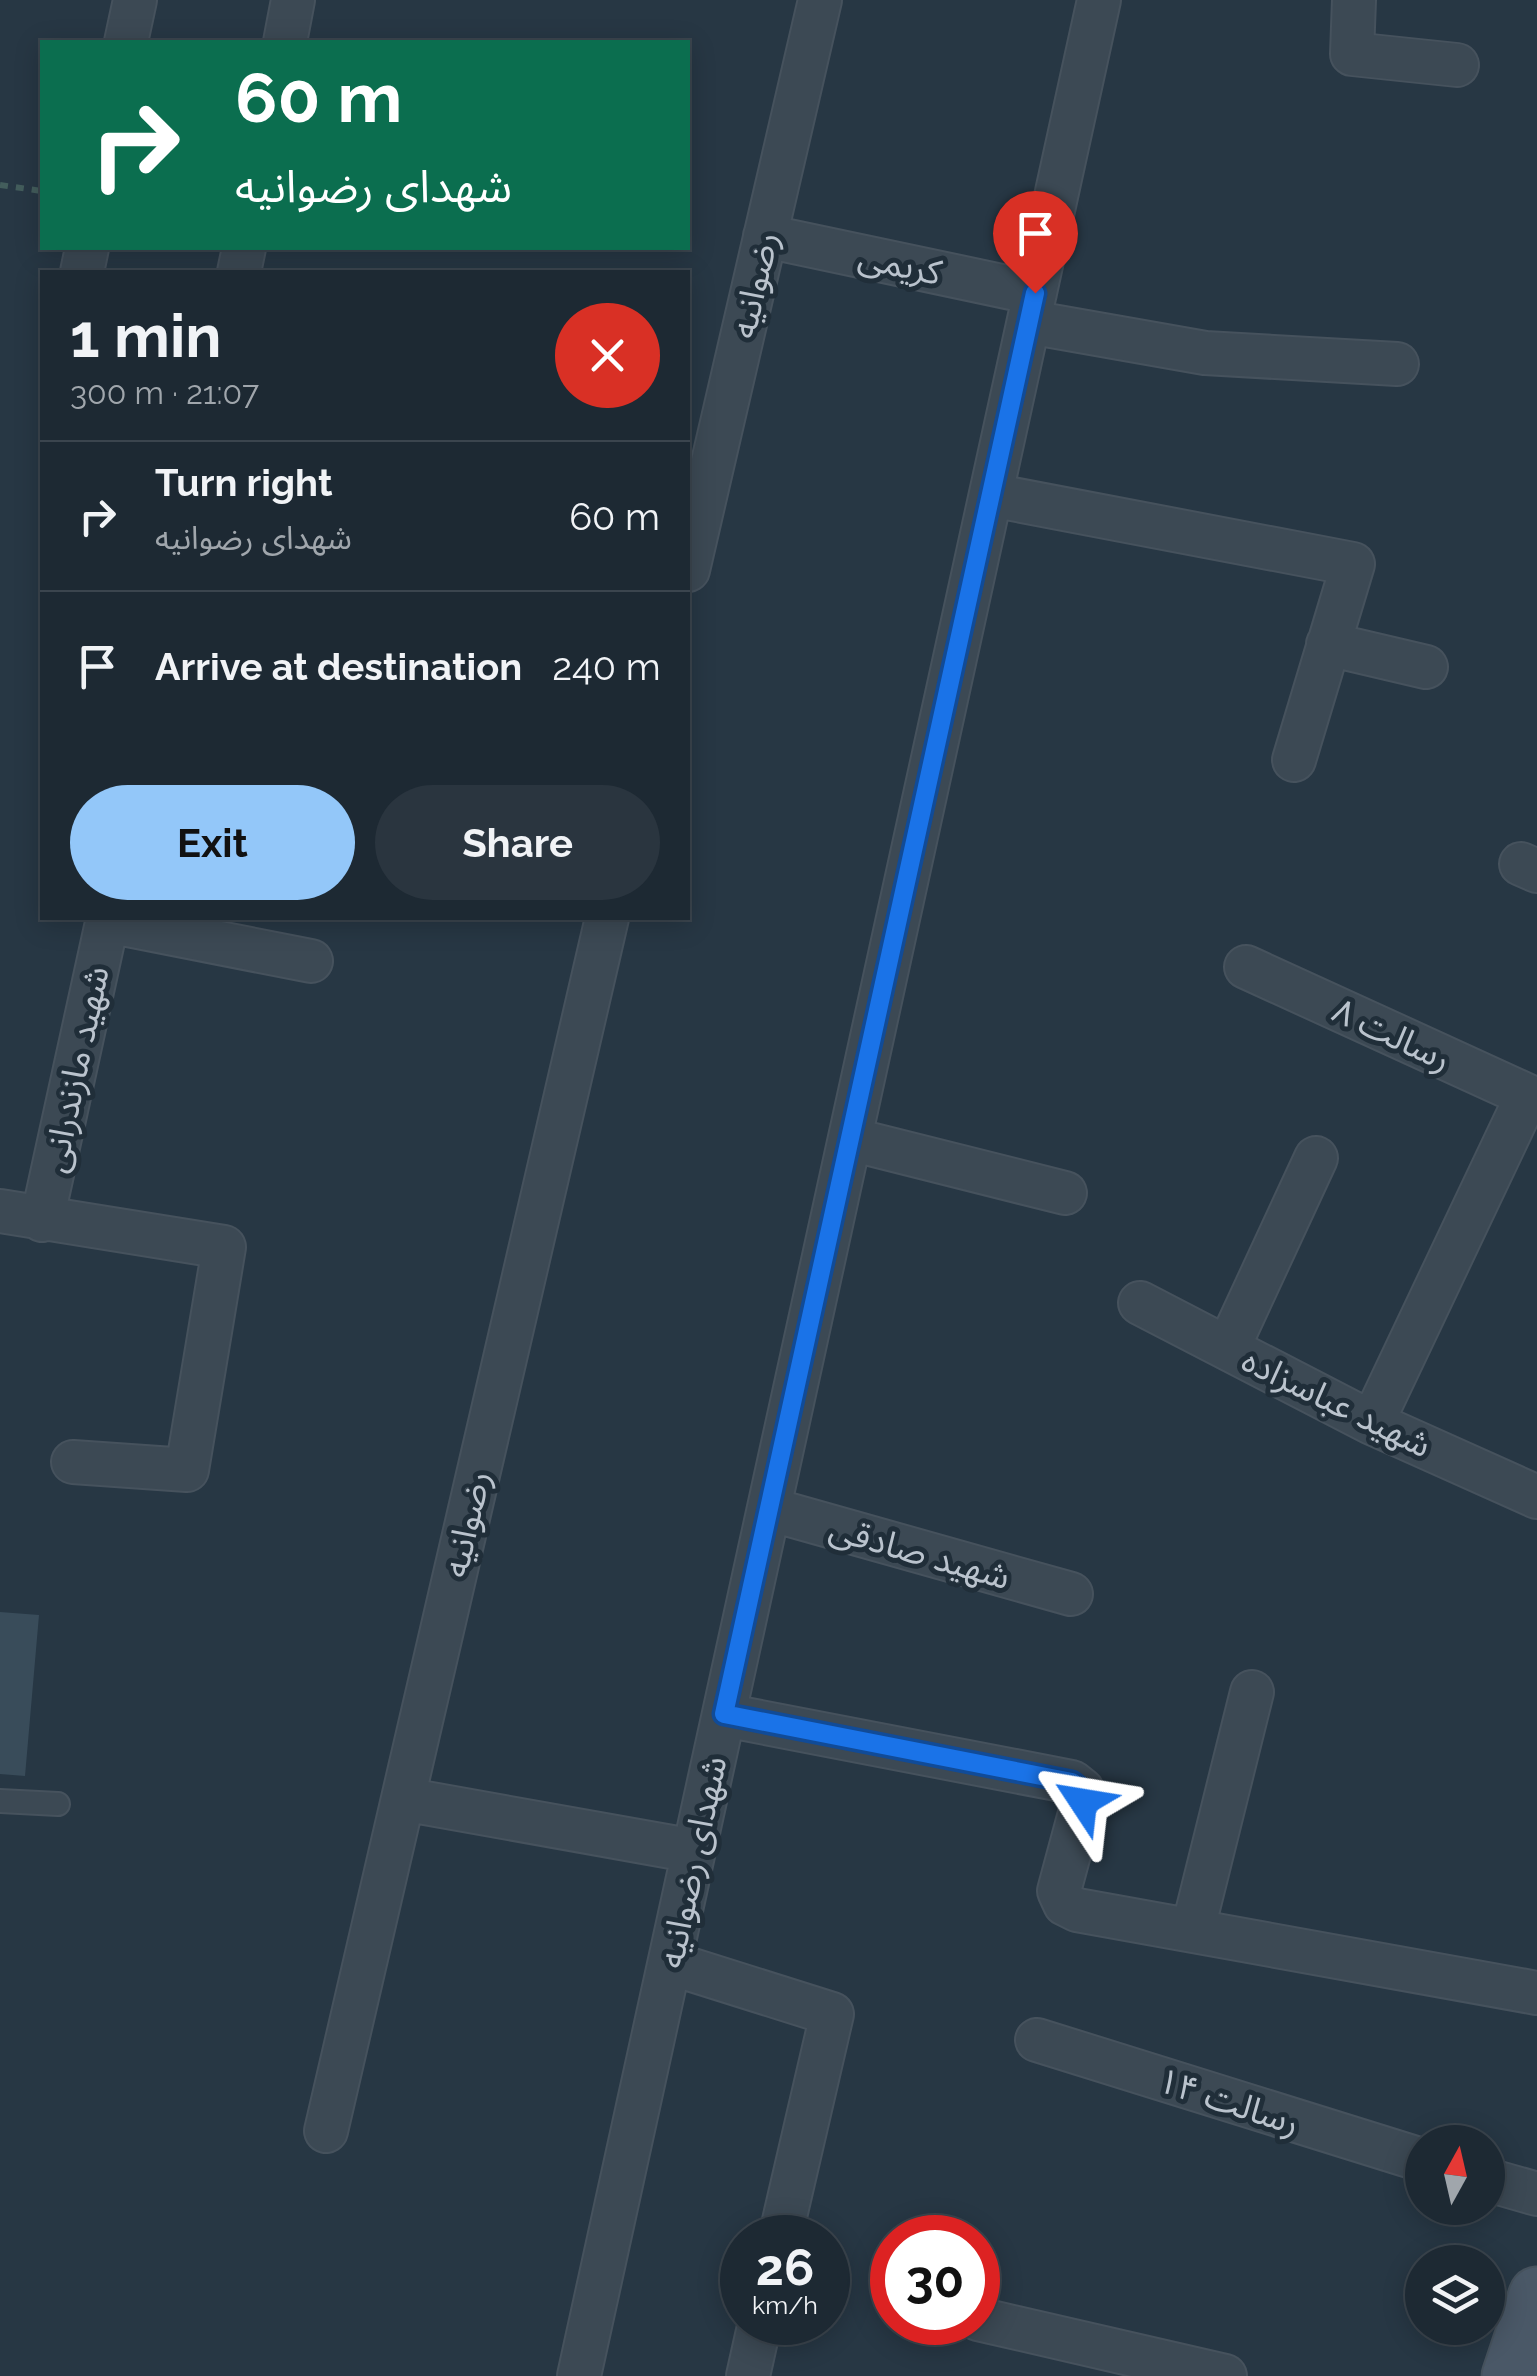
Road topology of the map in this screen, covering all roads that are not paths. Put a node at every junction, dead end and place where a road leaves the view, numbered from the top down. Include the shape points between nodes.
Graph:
1 (135, 0) edge
2 (293, 0) edge
3 (820, 0) edge
4 (1100, 0) edge
5 (1354, 0) edge
6 (126, 40) edge
7 (285, 40) edge
8 (1457, 64) dead end
9 (765, 236) junction
10 (1032, 307) junction
11 (1397, 364) dead end
12 (991, 495) junction
13 (692, 526) edge
14 (1328, 644) junction
15 (1426, 667) dead end
16 (1294, 760) dead end
17 (107, 920) edge
18 (112, 920) edge
19 (607, 920) edge
20 (311, 961) dead end
21 (1246, 967) dead end
22 (1532, 1098) edge
23 (850, 1139) junction
24 (1316, 1158) dead end
25 (1065, 1192) dead end
26 (0, 1211) edge
27 (42, 1220) junction
28 (1140, 1303) dead end
29 (1228, 1348) junction
30 (1372, 1423) junction
31 (74, 1462) dead end
32 (1537, 1497) edge
33 (769, 1510) junction
34 (1071, 1594) dead end
35 (1252, 1692) dead end
36 (724, 1714) junction
37 (403, 1799) junction
38 (0, 1800) edge
39 (58, 1804) dead end
40 (694, 1850) junction
41 (1193, 1929) junction
42 (670, 1963) junction
43 (1537, 1993) edge
44 (1036, 2040) dead end
45 (326, 2132) dead end
46 (1405, 2155) edge
47 (1505, 2185) edge
48 (1537, 2194) edge
49 (785, 2215) edge
50 (1537, 2295) edge
51 (1000, 2324) edge
52 (755, 2345) edge
53 (579, 2376) edge
54 (748, 2376) edge
55 (1225, 2376) edge
56 (1510, 2376) edge

1 - 6 street
2 - 7 street
3 - 9 street, رضوانیه
4 - 10 street, شهدای رضوانیه
5 - 8 street via 1352,54
9 - 10 street, کریمی
9 - 13 street, رضوانیه
10 - 11 street, کریمی via 1204,353
10 - 12 street, شهدای رضوانیه
12 - 14 street via 1353,564
12 - 23 street, شهدای رضوانیه
14 - 15 street
14 - 16 street
17 - 27 street, شهید مازندرانی
18 - 20 street
19 - 37 street, رضوانیه
21 - 22 street, رسالت ۸
22 - 30 street
23 - 25 street
23 - 33 street, شهدای رضوانیه
24 - 29 street
26 - 27 street
27 - 31 street via 224,1247 187,1470
28 - 29 street, شهید عباسزاده
29 - 30 street, شهید عباسزاده
30 - 32 street, شهید عباسزاده
33 - 34 street, شهید صادقی
33 - 36 street, شهدای رضوانیه
35 - 41 street
36 - 40 street, شهدای رضوانیه
36 - 41 street via 1072,1782 1083,1802 1059,1891 1065,1904
37 - 40 street
37 - 45 street, رضوانیه
38 - 39 lane
40 - 42 street, شهدای رضوانیه
41 - 43 street
42 - 49 street via 832,2014
42 - 53 street, شهدای رضوانیه
44 - 46 street, رسالت ۱۴
47 - 48 street
50 - 56 main road
51 - 55 street
52 - 54 street

